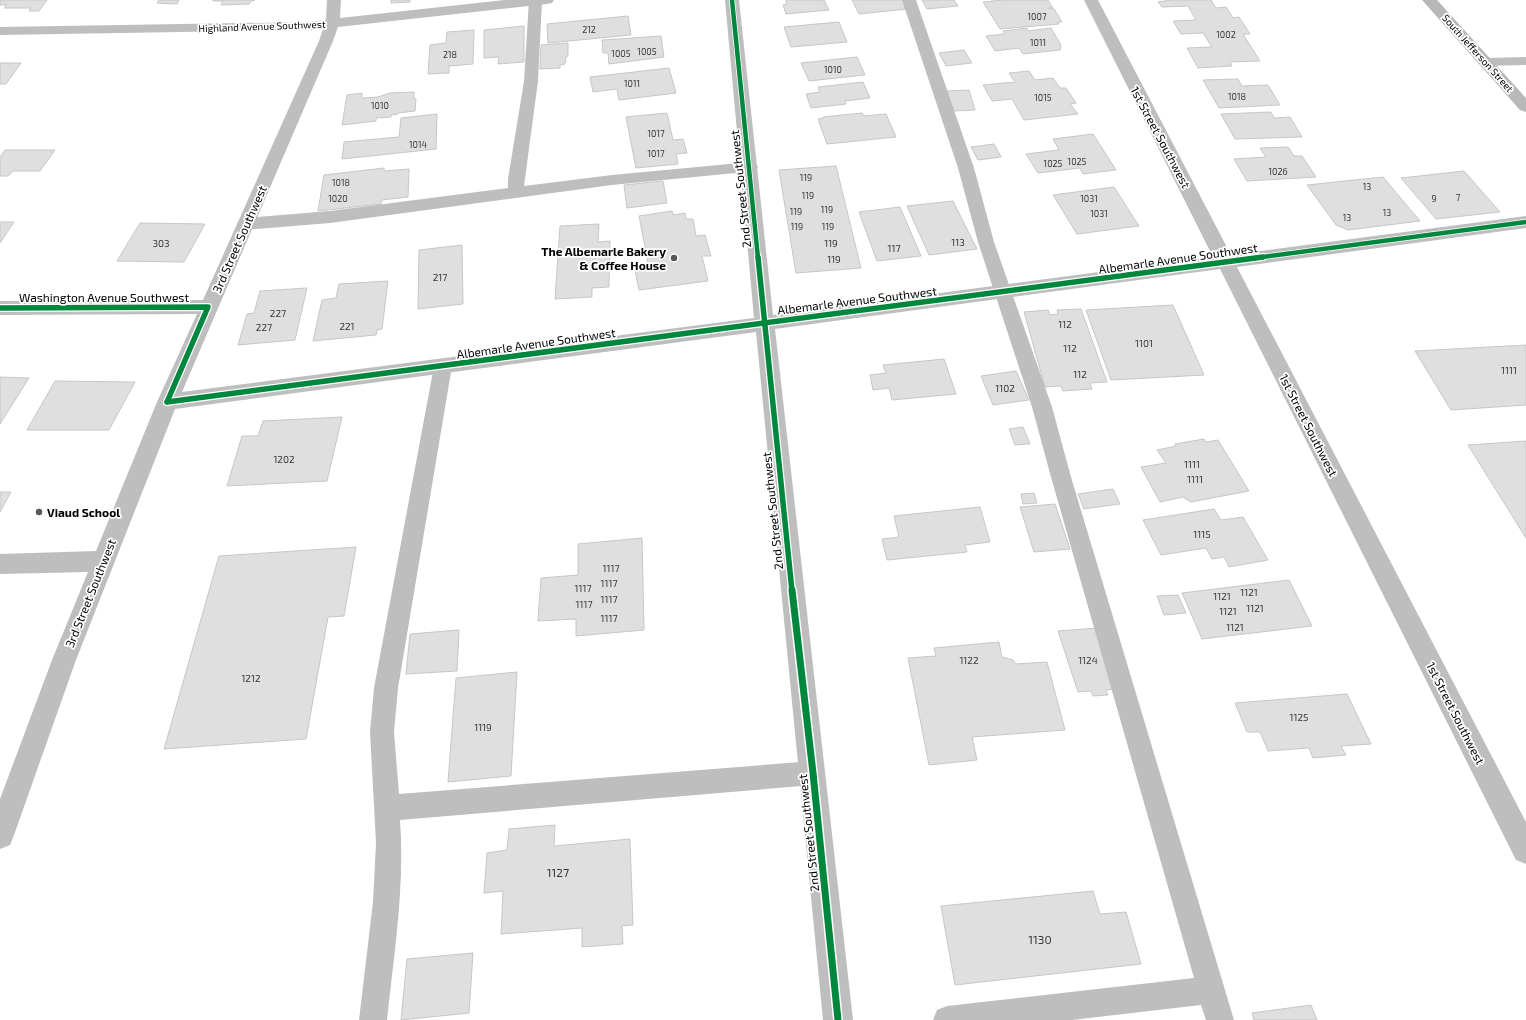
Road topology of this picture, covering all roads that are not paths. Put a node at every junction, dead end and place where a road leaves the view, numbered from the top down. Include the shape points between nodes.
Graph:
1 (334, 0) edge
2 (732, 0) edge
3 (909, 0) edge
4 (1091, 0) edge
5 (1429, 0) edge
6 (541, 1) edge
7 (332, 24) junction
8 (0, 31) edge
9 (1526, 61) edge
10 (1486, 62) junction
11 (1526, 107) edge
12 (750, 167) junction
13 (516, 193) junction
14 (1526, 222) edge
15 (245, 224) junction
16 (1227, 263) junction
17 (1003, 292) junction
18 (208, 307) junction
19 (0, 308) edge
20 (764, 324) junction
21 (443, 366) junction
22 (167, 402) junction
23 (103, 561) junction
24 (0, 564) edge
25 (813, 773) junction
26 (6, 804) edge
27 (388, 808) junction
28 (0, 835) edge
29 (1526, 850) edge
30 (1211, 990) junction
31 (373, 1020) edge
32 (838, 1020) edge
33 (948, 1020) edge
34 (1220, 1020) edge

1 - 7 street, 3rd Street Southwest
2 - 12 street, 2nd Street Southwest
3 - 17 lane via 966,168
4 - 16 street, 1st Street Southwest
5 - 10 main road, South Jefferson Street
6 - 7 street, Highland Avenue Southwest via 410,13
6 - 13 lane
7 - 8 street, Highland Avenue Southwest via 214,29
7 - 15 street, 3rd Street Southwest
9 - 10 lane
10 - 11 main road, South Jefferson Street
12 - 13 lane via 612,180
12 - 20 street, 2nd Street Southwest
13 - 15 lane via 330,217
14 - 16 street, Albemarle Avenue Southwest
15 - 18 street, 3rd Street Southwest
16 - 17 street, Albemarle Avenue Southwest
16 - 29 street, 1st Street Southwest
17 - 20 street, Albemarle Avenue Southwest
17 - 30 lane via 1042,408
18 - 19 street, Washington Avenue Southwest
18 - 22 street, 3rd Street Southwest
20 - 21 street, Albemarle Avenue Southwest
20 - 25 street, 2nd Street Southwest
21 - 22 street, Albemarle Avenue Southwest
21 - 27 lane via 386,688 382,732
22 - 23 street, 3rd Street Southwest
23 - 24 street
23 - 26 street, 3rd Street Southwest
25 - 27 lane
25 - 32 street, 2nd Street Southwest
26 - 28 street, 3rd Street Southwest
27 - 31 lane via 390,843 386,902
30 - 33 lane
30 - 34 lane

